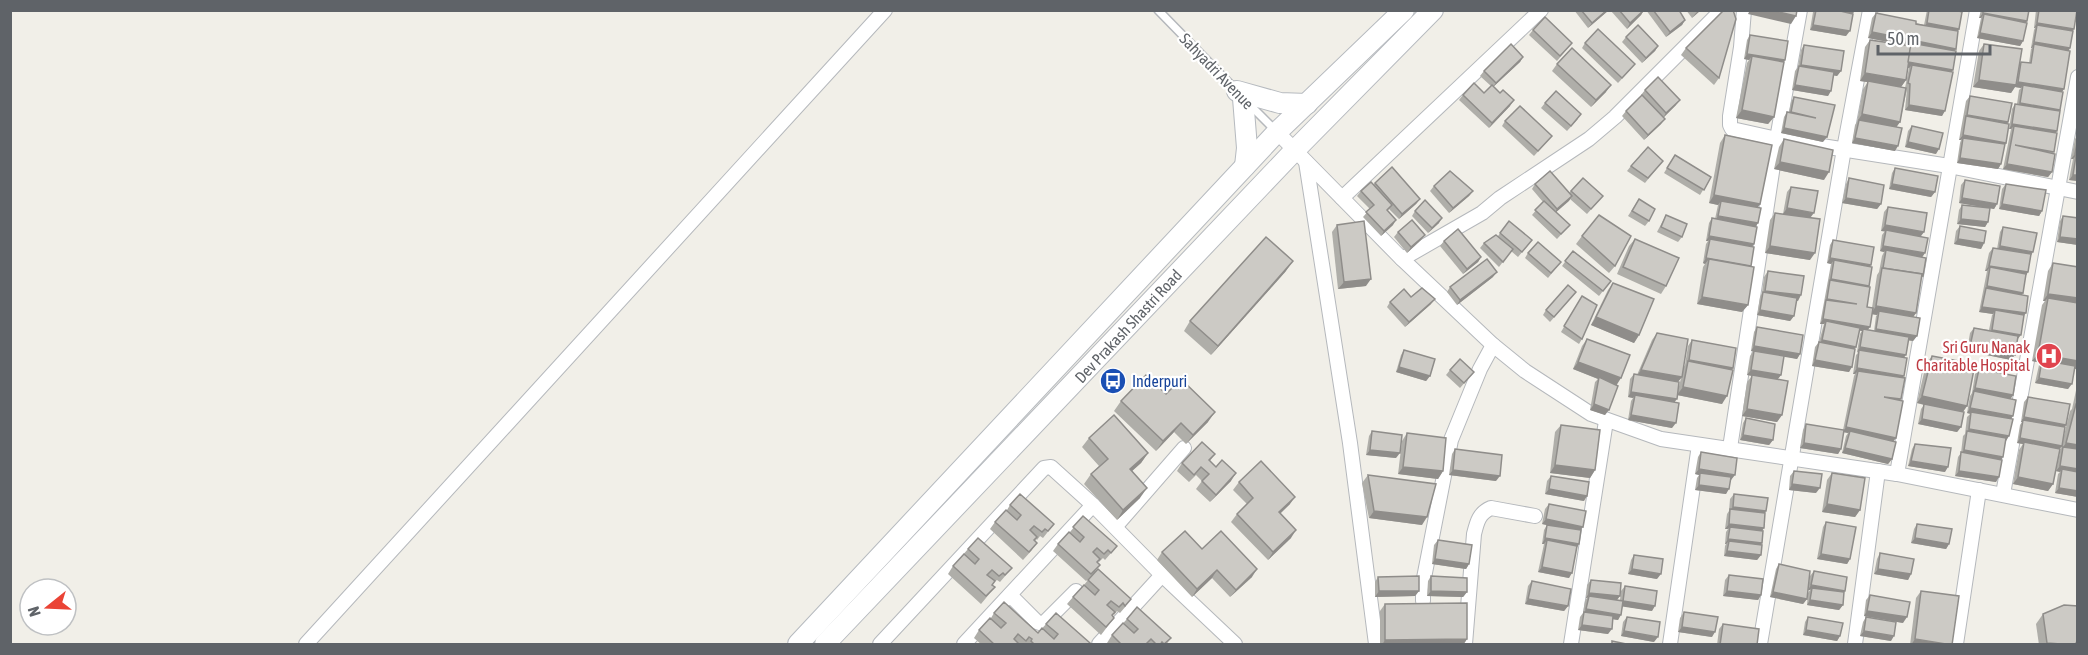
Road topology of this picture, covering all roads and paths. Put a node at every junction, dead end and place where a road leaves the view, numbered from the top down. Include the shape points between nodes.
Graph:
1 (885, 10) edge
2 (1158, 10) edge
3 (1404, 10) edge
4 (1433, 10) edge
5 (1541, 10) edge
6 (1722, 10) edge
7 (1744, 10) edge
8 (1800, 10) edge
9 (1870, 10) edge
10 (1977, 10) edge
11 (2078, 77) edge
12 (1240, 95) junction
13 (1307, 104) junction
14 (1276, 132) junction
15 (1778, 139) junction
16 (1844, 149) junction
17 (1300, 156) junction
18 (1245, 166) junction
19 (1949, 166) junction
20 (2059, 188) junction
21 (2078, 192) edge
22 (1342, 198) junction
23 (1402, 259) junction
24 (1493, 345) junction
25 (1606, 421) junction
26 (1699, 445) junction
27 (1184, 448) dead end
28 (1730, 448) junction
29 (1791, 458) junction
30 (1878, 471) junction
31 (1897, 474) junction
32 (1979, 490) junction
33 (2003, 494) junction
34 (1094, 505) junction
35 (2078, 510) edge
36 (1535, 516) dead end
37 (1116, 526) junction
38 (1162, 575) junction
39 (1076, 591) edge
40 (1010, 595) junction
41 (1423, 602) edge
42 (968, 643) edge
43 (306, 645) edge
44 (798, 645) edge
45 (825, 645) edge
46 (880, 645) edge
47 (1098, 645) edge
48 (1235, 645) edge
49 (1376, 645) edge
50 (1465, 645) edge
51 (1571, 645) edge
52 (1670, 645) edge
53 (1760, 645) edge
54 (1855, 645) edge
55 (1956, 645) edge

1 - 43 street
2 - 12 lane, Sahyadri Avenue
3 - 13 street, Dev Prakash Shastri Road
4 - 17 street, Dev Prakash Shastri Road
5 - 22 street
6 - 23 street via 1589,139 1482,213
7 - 15 street via 1730,125 1736,131
8 - 15 street
9 - 16 street
10 - 19 street
11 - 20 street
12 - 13 street
12 - 14 lane, Sahyadri Avenue
12 - 18 street via 1247,148
13 - 14 street, Dev Prakash Shastri Road
14 - 17 street
14 - 18 street, Dev Prakash Shastri Road
15 - 16 street
15 - 28 street
16 - 19 street
16 - 29 street
17 - 22 street
17 - 45 street, Dev Prakash Shastri Road
17 - 49 street via 1350,443
18 - 44 street, Dev Prakash Shastri Road
19 - 20 street
19 - 31 street
20 - 21 street
20 - 33 street
22 - 23 street
23 - 24 street
24 - 25 street via 1576,406
24 - 41 street via 1451,440 1423,583
25 - 26 street via 1661,439
25 - 51 street
26 - 28 street
26 - 52 street
27 - 37 street
28 - 29 street
29 - 30 street
29 - 53 street
30 - 31 street
30 - 54 street
31 - 32 street
32 - 33 street
32 - 55 street
33 - 35 street
34 - 37 street
34 - 40 street
34 - 46 street via 1054,469 1044,468
36 - 50 street via 1491,508 1478,517
37 - 38 street
38 - 47 street
38 - 48 street
39 - 40 street via 1043,624
40 - 42 street

